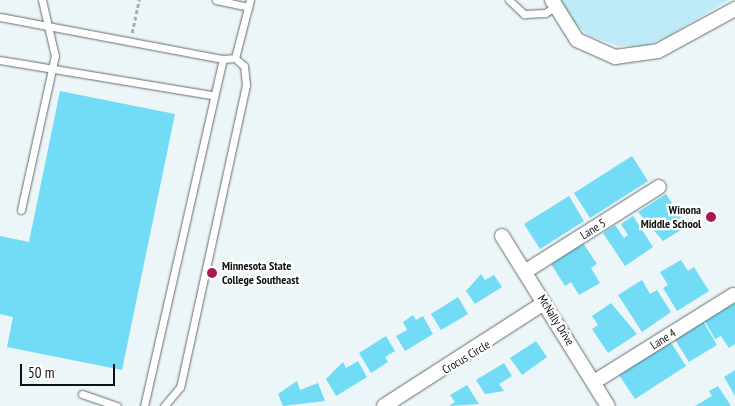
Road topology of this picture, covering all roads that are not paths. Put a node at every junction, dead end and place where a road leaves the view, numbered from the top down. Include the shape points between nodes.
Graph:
1 (42, 0) edge
2 (216, 0) edge
3 (509, 0) edge
4 (249, 3) edge
5 (554, 3) edge
6 (735, 9) edge
7 (0, 17) edge
8 (49, 27) junction
9 (235, 58) junction
10 (223, 59) junction
11 (0, 60) edge
12 (52, 69) junction
13 (212, 95) junction
14 (659, 188) dead end
15 (21, 210) dead end
16 (502, 236) dead end
17 (526, 271) junction
18 (733, 295) dead end
19 (544, 304) junction
20 (594, 382) junction
21 (82, 394) dead end
22 (117, 406) edge
23 (144, 406) edge
24 (164, 406) edge
25 (384, 406) edge
26 (608, 406) edge

1 - 8 lane
2 - 4 lane
3 - 5 lane via 524,14 545,13
4 - 9 lane
5 - 6 street via 577,40 615,57 658,51
7 - 8 lane
8 - 10 lane
8 - 12 lane via 55,56
9 - 10 lane
9 - 24 lane via 244,66 246,84 180,387
10 - 13 lane
11 - 12 lane
12 - 13 lane
12 - 15 lane
13 - 23 lane via 155,371
14 - 17 street, Lane 5
16 - 17 street, McNally Drive
17 - 19 street, McNally Drive
18 - 20 street, Lane 4
19 - 20 street, McNally Drive
19 - 25 street, Crocus Circle
20 - 26 street, McNally Drive
21 - 22 lane

